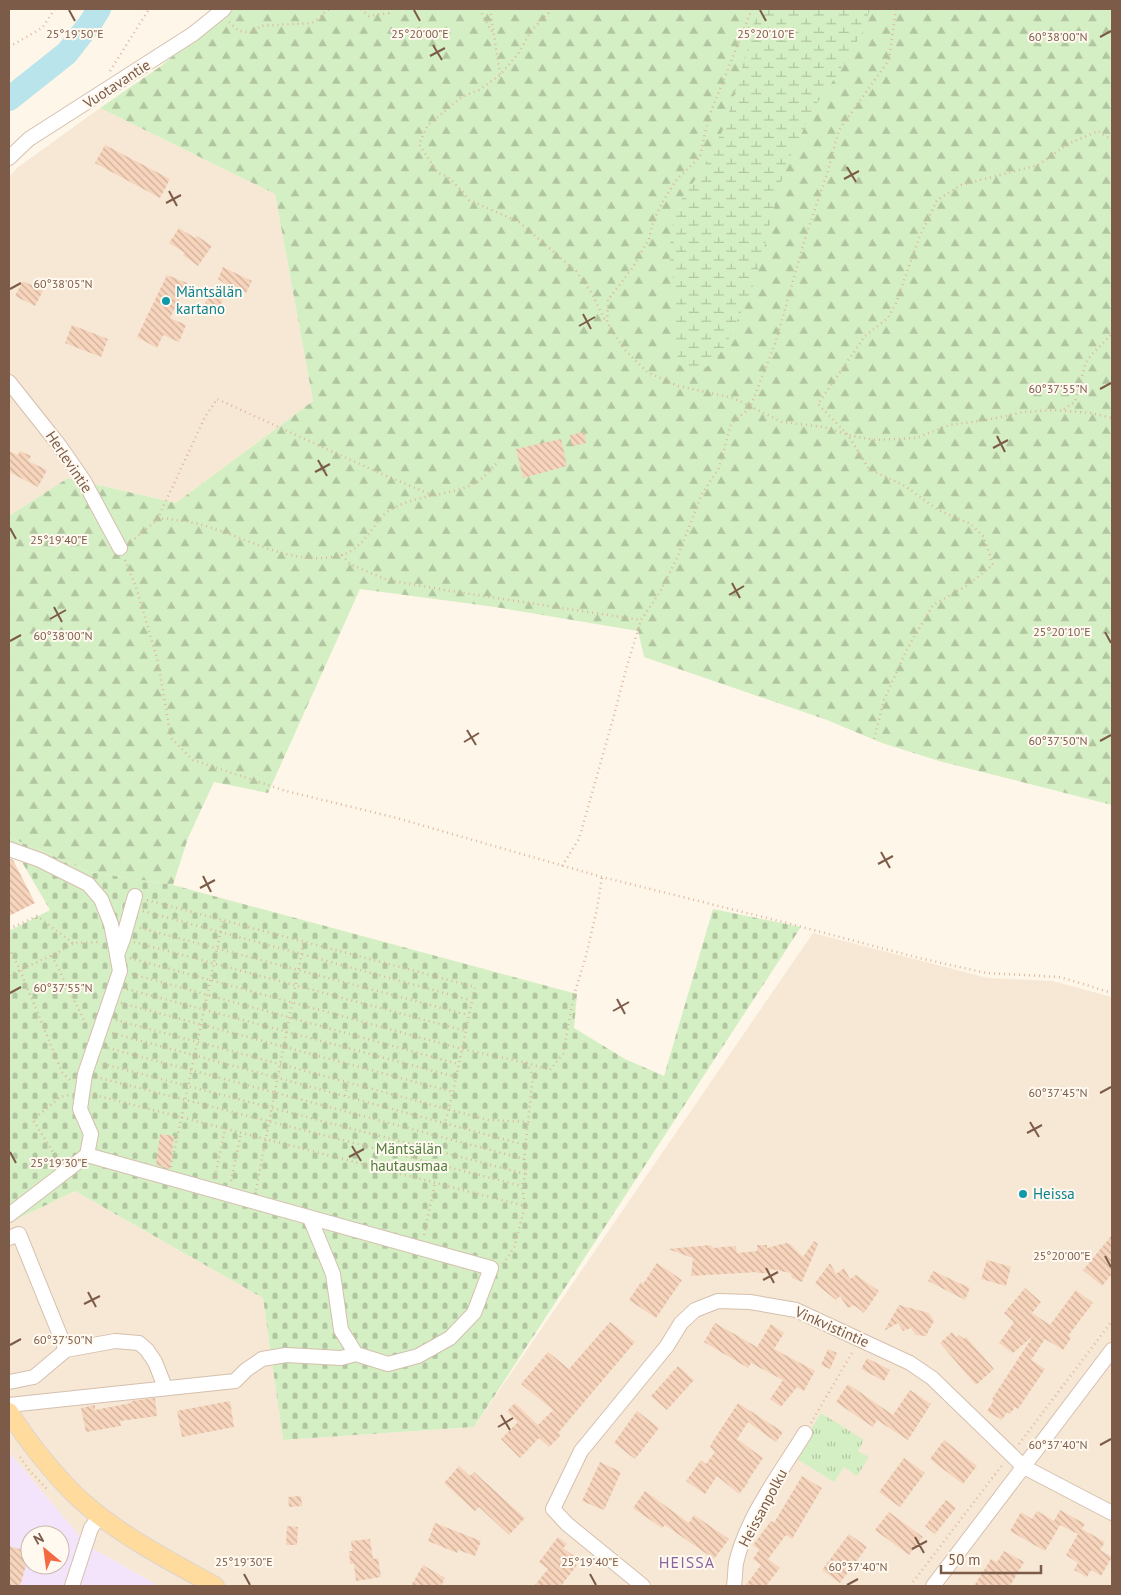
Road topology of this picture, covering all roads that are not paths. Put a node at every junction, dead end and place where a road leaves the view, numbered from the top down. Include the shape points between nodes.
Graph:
1 (221, 11) edge
2 (9, 158) edge
3 (9, 382) edge
4 (120, 548) road end
5 (9, 849) edge
6 (133, 902) road end
7 (117, 954) junction
8 (88, 1155) junction
9 (9, 1215) edge
10 (310, 1218) junction
11 (9, 1238) edge
12 (66, 1350) junction
13 (1112, 1350) edge
14 (356, 1354) junction
15 (9, 1382) edge
16 (165, 1387) junction
17 (9, 1404) edge
18 (9, 1412) edge
19 (805, 1433) road end
20 (1024, 1466) junction
21 (1112, 1513) edge
22 (100, 1516) junction
23 (72, 1586) edge
24 (215, 1586) edge
25 (643, 1586) edge
26 (734, 1586) edge
27 (933, 1586) edge

1 - 2 street, Vuotavantie via 193,34 29,139
3 - 4 street, Herlevintie via 84,481
5 - 7 street via 88,884 101,899 111,924
6 - 7 street
7 - 8 street via 120,971 82,1092 80,1108 91,1134
8 - 9 street
8 - 10 street
10 - 14 street via 333,1274 341,1330
10 - 14 street via 491,1268 474,1313 450,1338 418,1356 388,1364
11 - 12 street via 19,1234
12 - 15 street via 34,1376
12 - 16 street via 115,1341 139,1344 148,1350
13 - 20 street
14 - 16 street via 341,1358 286,1354 262,1359 235,1381
16 - 17 street
18 - 22 main road via 41,1457
19 - 26 street, Heissanpolku via 746,1535 736,1564
20 - 21 street, Vinkvistintie
20 - 25 street, Vinkvistintie via 932,1378 910,1363 796,1310 750,1302 718,1301 695,1310 681,1323 667,1346 581,1451 553,1509
20 - 27 street
22 - 23 street via 91,1528
22 - 24 main road via 146,1548

